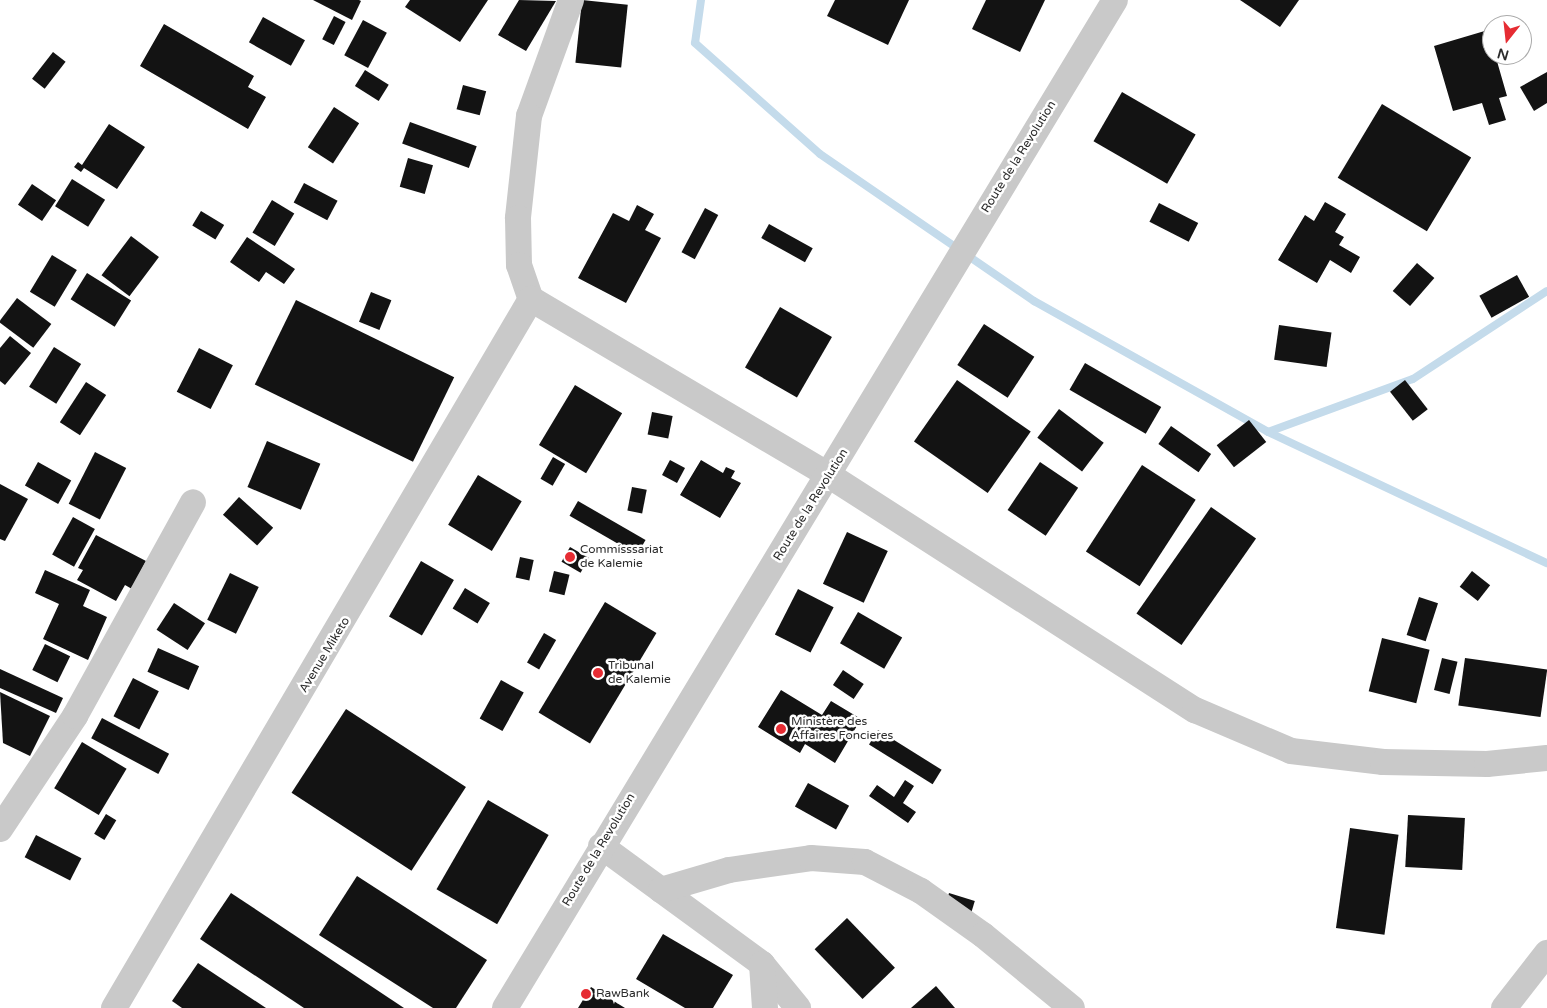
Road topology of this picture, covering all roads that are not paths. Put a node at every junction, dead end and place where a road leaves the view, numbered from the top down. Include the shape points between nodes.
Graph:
1 (571, 0) edge
2 (1115, 0) edge
3 (531, 299) junction
4 (830, 476) junction
5 (193, 502) dead end
6 (1547, 758) edge
7 (0, 829) edge
8 (601, 846) junction
9 (661, 890) junction
10 (1547, 953) edge
11 (762, 964) junction
12 (114, 1008) edge
13 (505, 1008) edge
14 (765, 1008) edge
15 (798, 1008) edge
16 (1072, 1008) edge
17 (1504, 1008) edge

1 - 3 street via 529,116 518,218 519,265
2 - 4 street, Route de la Revolution
3 - 4 street
3 - 12 street, Avenue Miketo
4 - 6 street via 1195,710 1290,751 1383,762 1487,764
4 - 8 street, Route de la Revolution
5 - 7 street via 75,716
8 - 9 street
8 - 13 street, Route de la Revolution
9 - 11 street
9 - 16 street via 756,866 811,858 865,862 921,891 975,929
10 - 17 street
11 - 14 street
11 - 15 street

